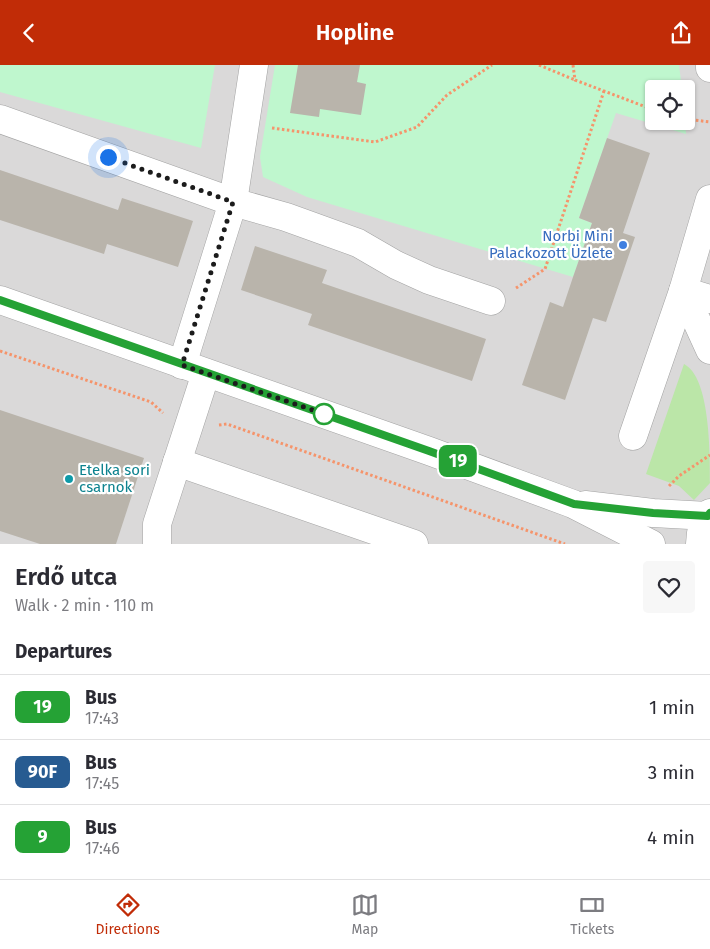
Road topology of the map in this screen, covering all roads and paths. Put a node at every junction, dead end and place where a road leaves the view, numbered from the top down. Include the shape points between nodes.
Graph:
1 (254, 65) edge
2 (492, 65) edge
3 (540, 65) edge
4 (573, 65) edge
5 (575, 81) junction
6 (604, 91) junction
7 (645, 107) edge
8 (0, 119) edge
9 (695, 120) edge
10 (710, 122) edge
11 (246, 124) junction
12 (710, 199) edge
13 (233, 202) junction
14 (683, 291) junction
15 (710, 299) edge
16 (0, 300) edge
17 (491, 301) joint
18 (710, 350) edge
19 (0, 351) edge
20 (194, 369) junction
21 (190, 422) junction
22 (634, 436) dead end
23 (177, 462) junction
24 (574, 504) junction
25 (709, 515) edge
26 (157, 544) edge
27 (414, 544) edge
28 (565, 544) edge
29 (651, 544) edge
30 (700, 544) edge

1 - 11 street
2 - 11 path via 447,95 417,127 375,142
3 - 5 path
4 - 5 path
5 - 6 path
6 - 7 path
6 - 17 path via 545,269
8 - 13 street
9 - 10 path
11 - 13 street
12 - 14 street
13 - 17 street via 358,243 429,280
13 - 20 street
14 - 15 street
14 - 18 street
14 - 22 street
16 - 20 street
19 - 21 path via 151,402 161,412
20 - 21 street
20 - 24 street
21 - 23 street
21 - 28 path via 206,427 227,424
23 - 26 street via 157,524
23 - 27 street
24 - 25 street via 653,513
24 - 29 street
25 - 30 street

